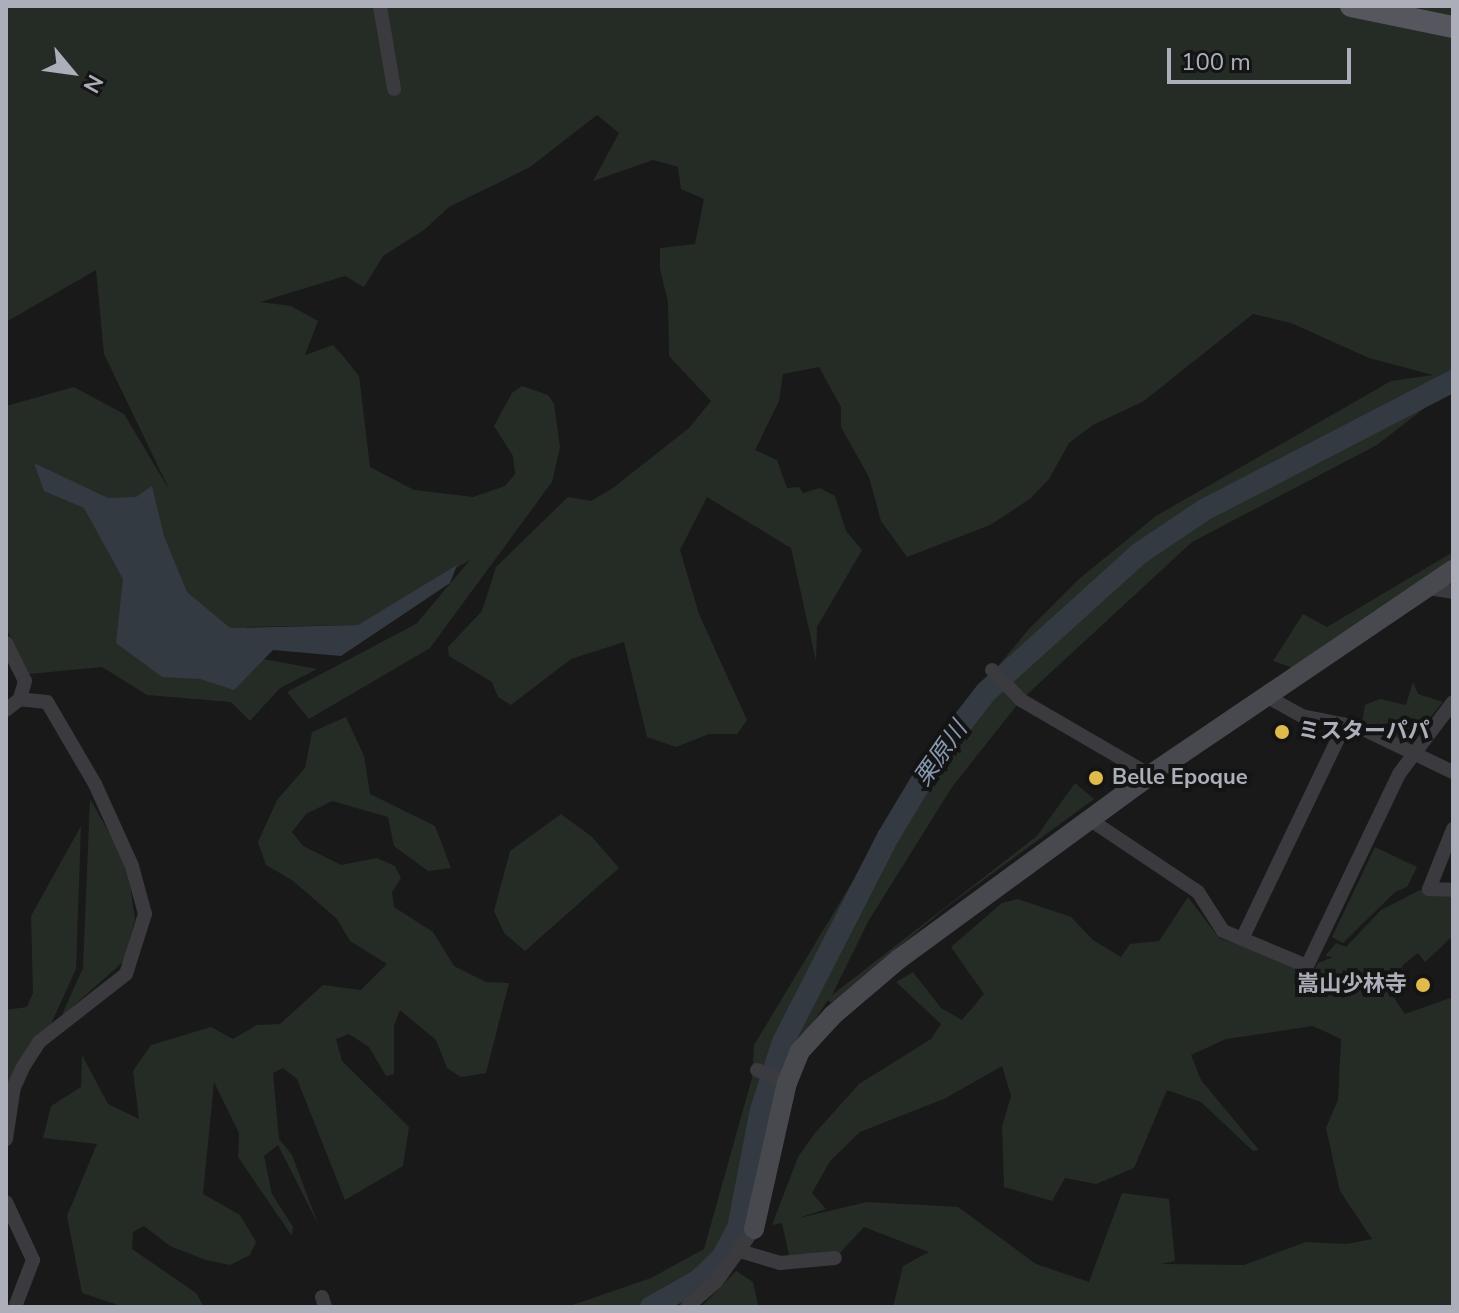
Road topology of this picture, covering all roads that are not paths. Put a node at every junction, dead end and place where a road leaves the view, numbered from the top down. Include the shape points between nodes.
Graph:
1 (380, 6) edge
2 (1351, 6) edge
3 (1453, 27) edge
4 (394, 89) dead end
5 (1453, 570) edge
6 (1428, 588) junction
7 (1453, 592) edge
8 (6, 643) edge
9 (992, 670) dead end
10 (1266, 696) junction
11 (20, 699) junction
12 (1453, 702) edge
13 (6, 710) edge
14 (1344, 726) junction
15 (1413, 752) junction
16 (1453, 772) edge
17 (1150, 775) junction
18 (1089, 819) junction
19 (1453, 829) edge
20 (1453, 890) edge
21 (1242, 939) junction
22 (757, 1070) dead end
23 (782, 1081) junction
24 (6, 1139) edge
25 (6, 1202) edge
26 (754, 1229) joint
27 (740, 1251) junction
28 (835, 1258) dead end
29 (15, 1307) edge
30 (687, 1307) edge

1 - 4 street
2 - 3 main road
5 - 6 street
6 - 7 street
6 - 10 street
8 - 11 street via 25,681
9 - 17 street via 1011,691
10 - 14 street via 1302,716
10 - 17 street
11 - 13 street
11 - 24 street via 47,702 95,784 132,866 145,914 126,974 39,1042 23,1067 14,1086
12 - 15 street
14 - 15 street via 1361,728
14 - 21 street
15 - 16 street
15 - 21 street via 1307,966
17 - 18 street
18 - 21 street via 1198,892 1223,931
18 - 23 street via 899,959 833,1015 800,1051
19 - 20 street via 1429,889
22 - 23 street
23 - 26 street via 767,1190
25 - 29 street via 33,1260
26 - 27 street
27 - 28 street via 780,1263
27 - 30 street

